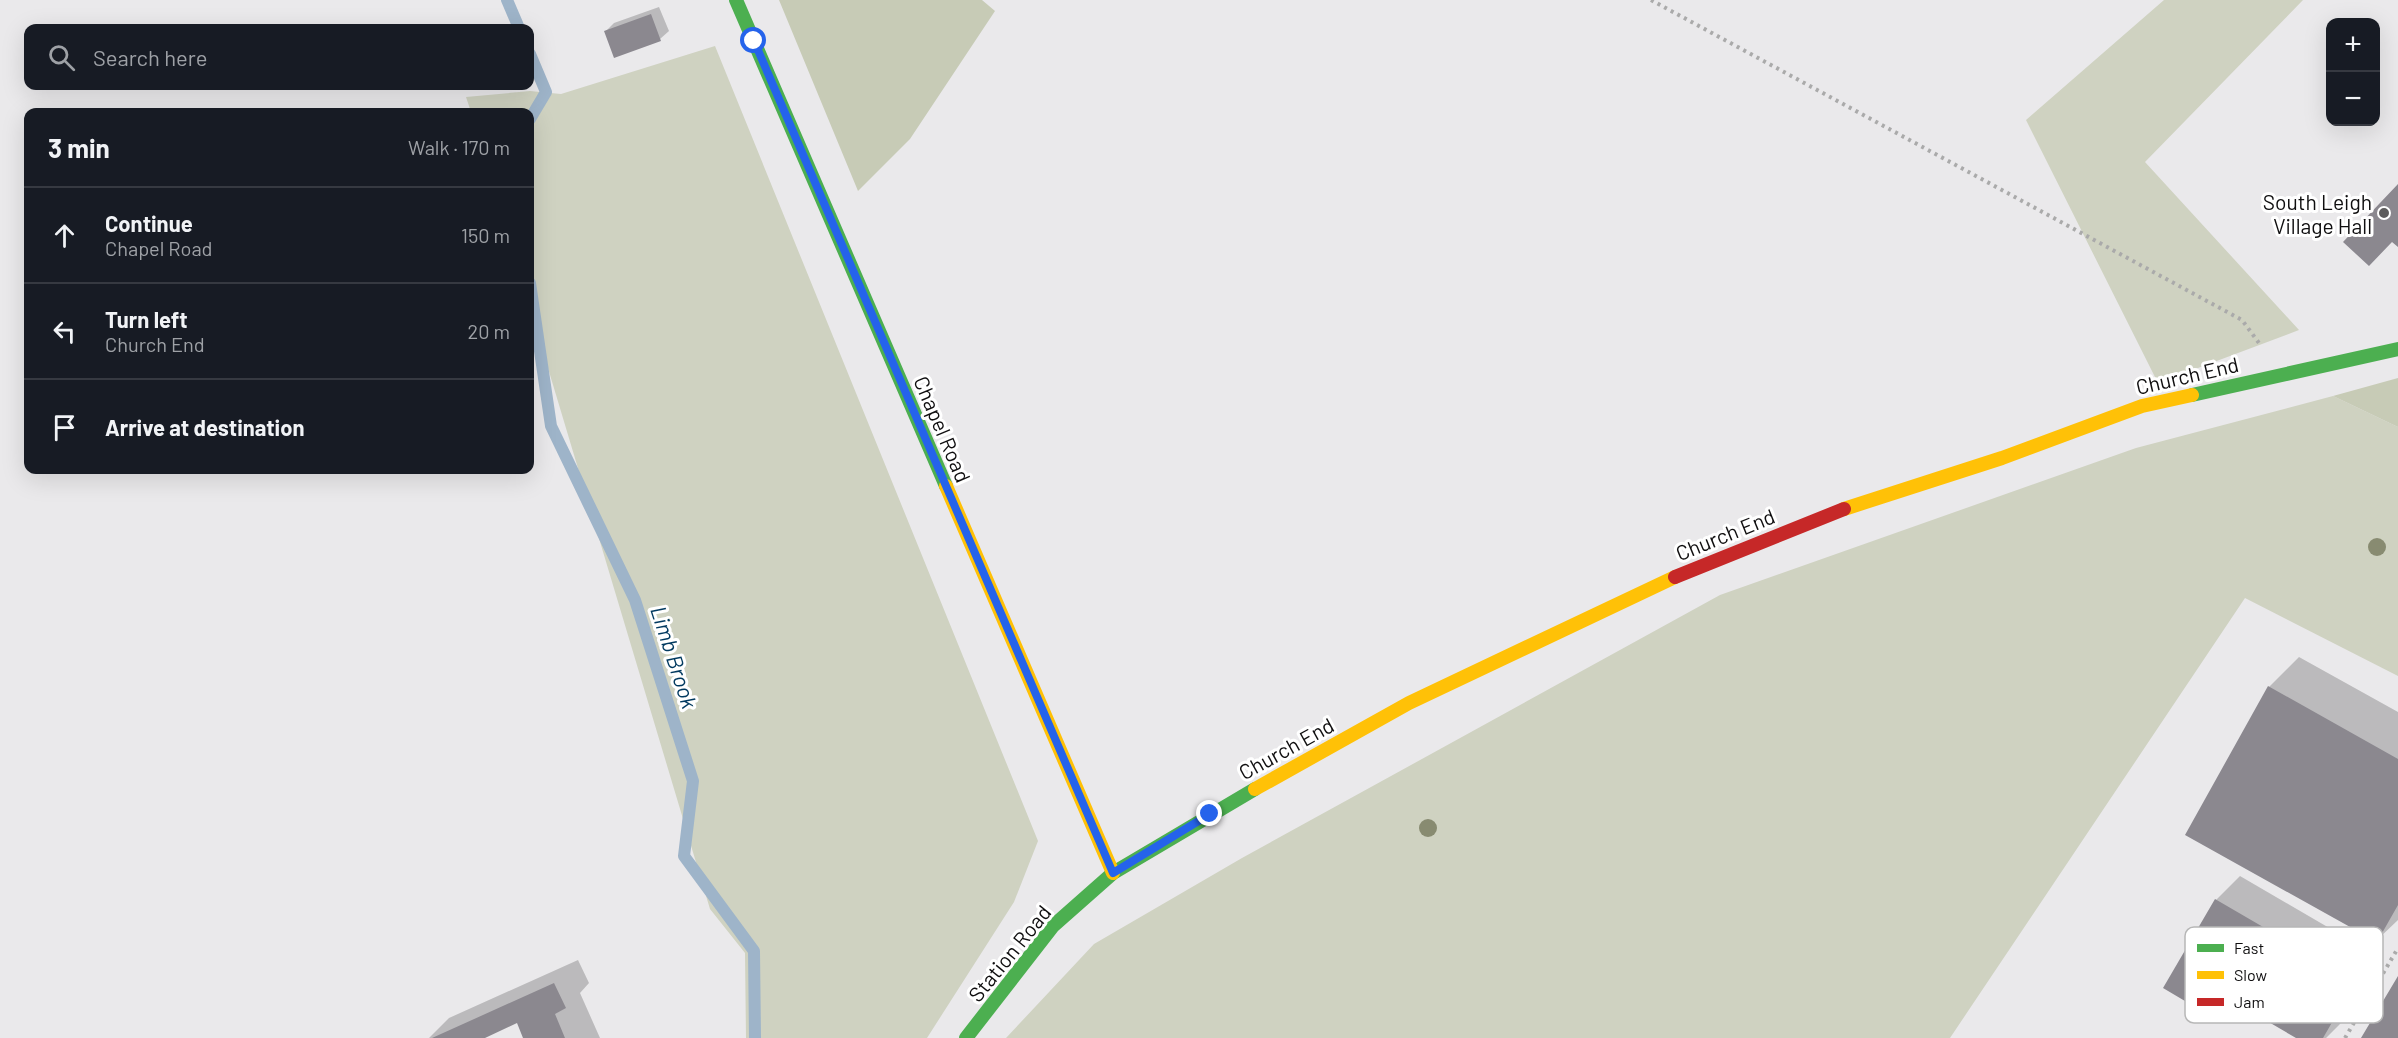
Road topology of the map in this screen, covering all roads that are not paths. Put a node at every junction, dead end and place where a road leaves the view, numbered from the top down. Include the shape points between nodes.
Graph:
1 (736, 0) edge
2 (2398, 349) edge
3 (1113, 873) junction
4 (966, 1038) edge

1 - 3 street, Chapel Road
2 - 3 street, Church End via 2142,406 2002,458 1848,507 1653,586 1409,703
3 - 4 street, Station Road via 1053,926

